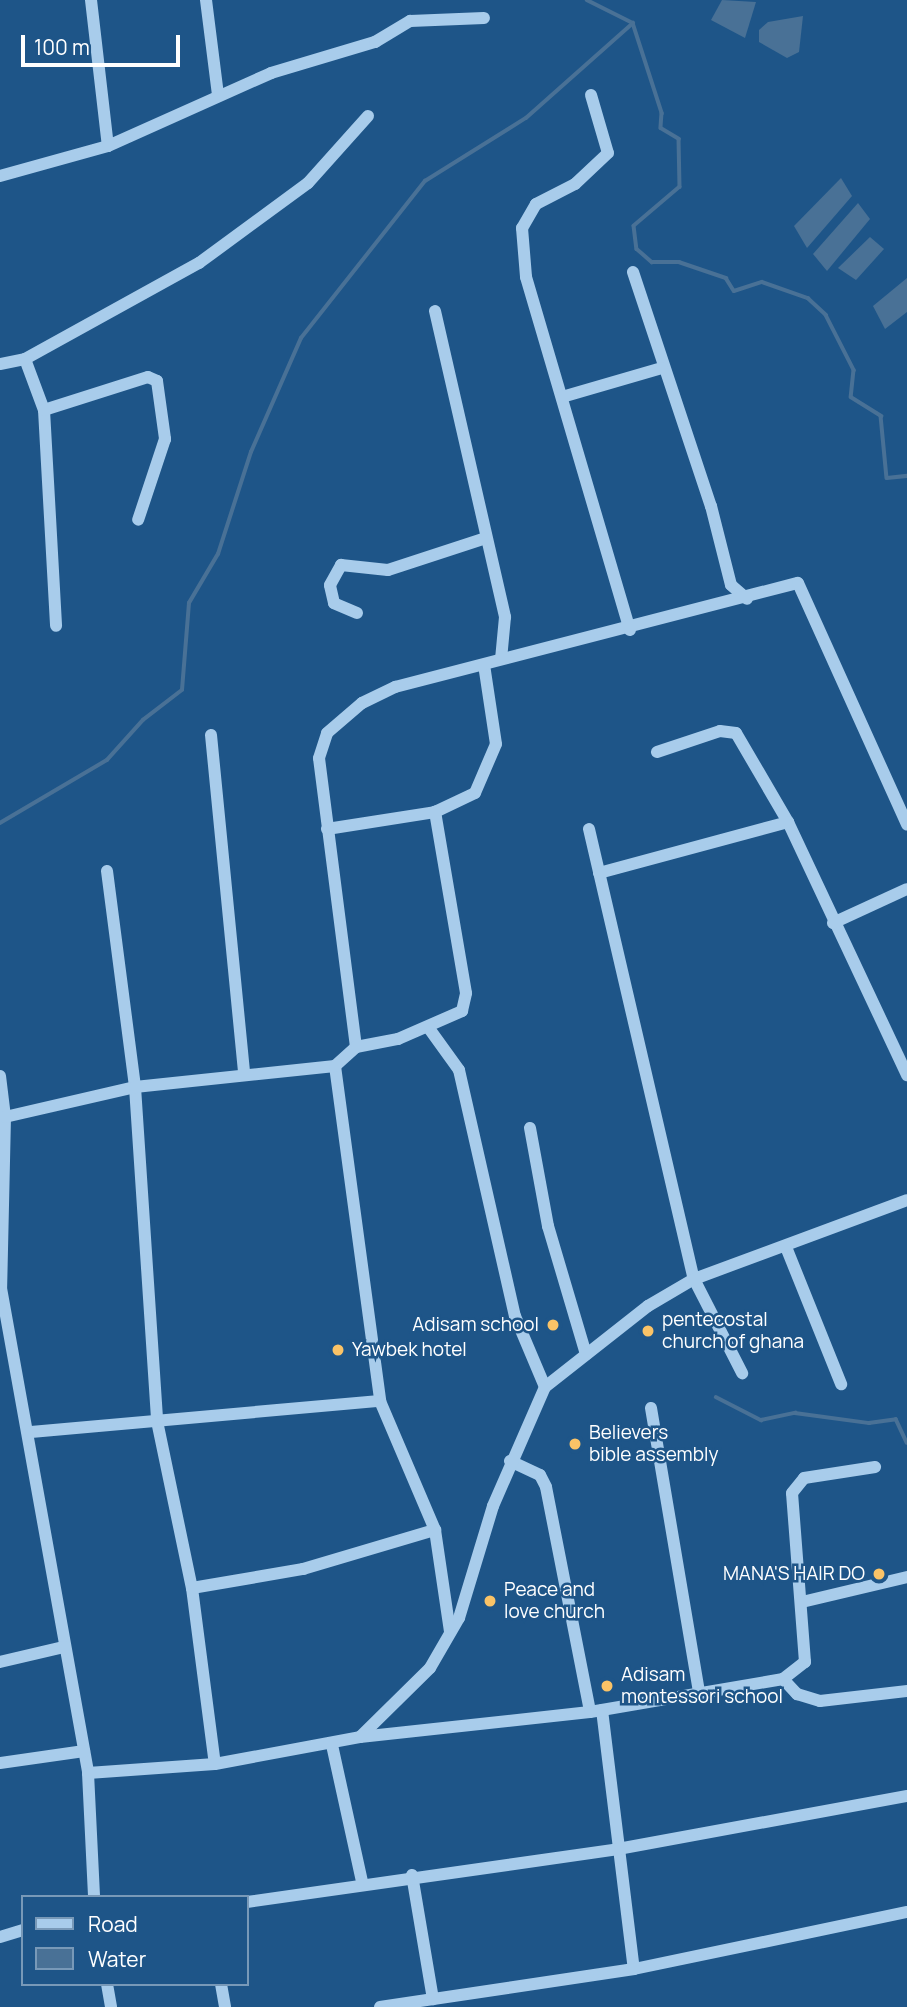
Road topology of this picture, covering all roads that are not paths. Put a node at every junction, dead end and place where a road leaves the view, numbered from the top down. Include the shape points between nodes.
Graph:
1 (91, 0) edge
2 (206, 0) edge
3 (484, 18) dead end
4 (218, 95) junction
5 (591, 95) dead end
6 (368, 116) dead end
7 (108, 146) junction
8 (0, 176) edge
9 (633, 272) dead end
10 (435, 312) dead end
11 (25, 359) junction
12 (0, 364) edge
13 (662, 368) junction
14 (562, 397) junction
15 (44, 410) junction
16 (138, 520) dead end
17 (486, 538) junction
18 (731, 585) junction
19 (747, 599) junction
20 (724, 605) junction
21 (357, 613) dead end
22 (56, 626) dead end
23 (630, 629) junction
24 (501, 659) junction
25 (484, 665) junction
26 (211, 735) dead end
27 (657, 752) dead end
28 (435, 812) junction
29 (788, 821) junction
30 (907, 824) edge
31 (327, 829) junction
32 (589, 829) dead end
33 (107, 871) dead end
34 (598, 873) junction
35 (907, 889) edge
36 (833, 923) junction
37 (428, 1027) junction
38 (356, 1047) junction
39 (335, 1066) junction
40 (244, 1074) junction
41 (907, 1075) edge
42 (0, 1076) edge
43 (135, 1087) junction
44 (5, 1117) junction
45 (530, 1128) dead end
46 (907, 1200) edge
47 (786, 1247) junction
48 (694, 1279) junction
49 (0, 1288) edge
50 (586, 1354) junction
51 (742, 1373) dead end
52 (841, 1384) dead end
53 (545, 1387) junction
54 (380, 1401) junction
55 (651, 1408) dead end
56 (157, 1421) junction
57 (31, 1432) junction
58 (510, 1461) junction
59 (875, 1467) dead end
60 (435, 1530) junction
61 (907, 1577) edge
62 (192, 1588) junction
63 (802, 1602) junction
64 (450, 1633) junction
65 (64, 1647) junction
66 (0, 1662) edge
67 (783, 1679) junction
68 (907, 1691) edge
69 (699, 1693) junction
70 (596, 1711) junction
71 (360, 1737) junction
72 (332, 1745) junction
73 (84, 1751) junction
74 (0, 1763) edge
75 (215, 1764) junction
76 (88, 1773) junction
77 (907, 1796) edge
78 (618, 1849) junction
79 (412, 1875) junction
80 (362, 1882) junction
81 (94, 1895) edge
82 (248, 1902) edge
83 (907, 1912) edge
84 (21, 1931) edge
85 (0, 1937) edge
86 (634, 1969) junction
87 (107, 1986) edge
88 (221, 1986) edge
89 (433, 1999) junction
90 (111, 2007) edge
91 (225, 2007) edge
92 (380, 2007) edge

1 - 7 street
2 - 4 street
3 - 4 street via 410,21 374,42
4 - 7 street
5 - 14 street via 608,153 575,184 536,204 522,228 526,277
6 - 11 street via 338,155 259,222
7 - 8 street
9 - 13 street
10 - 17 street
11 - 12 street
11 - 15 street
13 - 14 street
13 - 18 street via 711,506
14 - 23 street
15 - 16 street via 148,377 157,381 165,439
15 - 22 street
17 - 21 street via 388,570 341,565 330,585 334,603
17 - 24 street via 505,617
18 - 19 street
18 - 20 street
19 - 20 street
19 - 30 street via 786,584 801,587
20 - 23 street
23 - 24 street
24 - 25 street
25 - 28 street via 496,744 490,771 475,793
25 - 31 street via 395,687 362,703 327,733 319,758
26 - 40 street
27 - 29 street via 720,731 736,733
28 - 31 street
28 - 37 street via 467,1003
29 - 34 street
29 - 36 street
31 - 38 street
32 - 34 street
33 - 43 street
34 - 48 street
35 - 36 street
36 - 41 street
37 - 38 street
37 - 53 street via 459,1070 515,1317
38 - 39 street
39 - 40 street
39 - 54 street
40 - 43 street
42 - 44 street
43 - 44 street
43 - 56 street
44 - 49 street
45 - 50 street via 548,1226
46 - 47 street
47 - 48 street
47 - 52 street
48 - 50 street
48 - 51 street
49 - 57 street
50 - 53 street
53 - 58 street
54 - 56 street
54 - 60 street
55 - 69 street
56 - 57 street
56 - 62 street
57 - 65 street
58 - 64 street
58 - 70 street via 540,1475 545,1487
59 - 63 street via 804,1478 792,1493
60 - 62 street via 303,1569
60 - 64 street
61 - 63 street
62 - 75 street
63 - 67 street via 805,1662
64 - 71 street via 409,1692
65 - 66 street
65 - 73 street
67 - 68 street via 797,1694 820,1701
67 - 69 street
69 - 70 street
70 - 71 street
70 - 78 street
71 - 72 street
72 - 75 street
72 - 80 street
73 - 74 street
73 - 76 street
75 - 76 street
76 - 81 street
77 - 78 street
78 - 79 street
78 - 86 street
79 - 80 street
79 - 89 street
80 - 82 street
83 - 86 street
84 - 85 street
86 - 89 street
87 - 90 street
88 - 91 street
89 - 92 street

